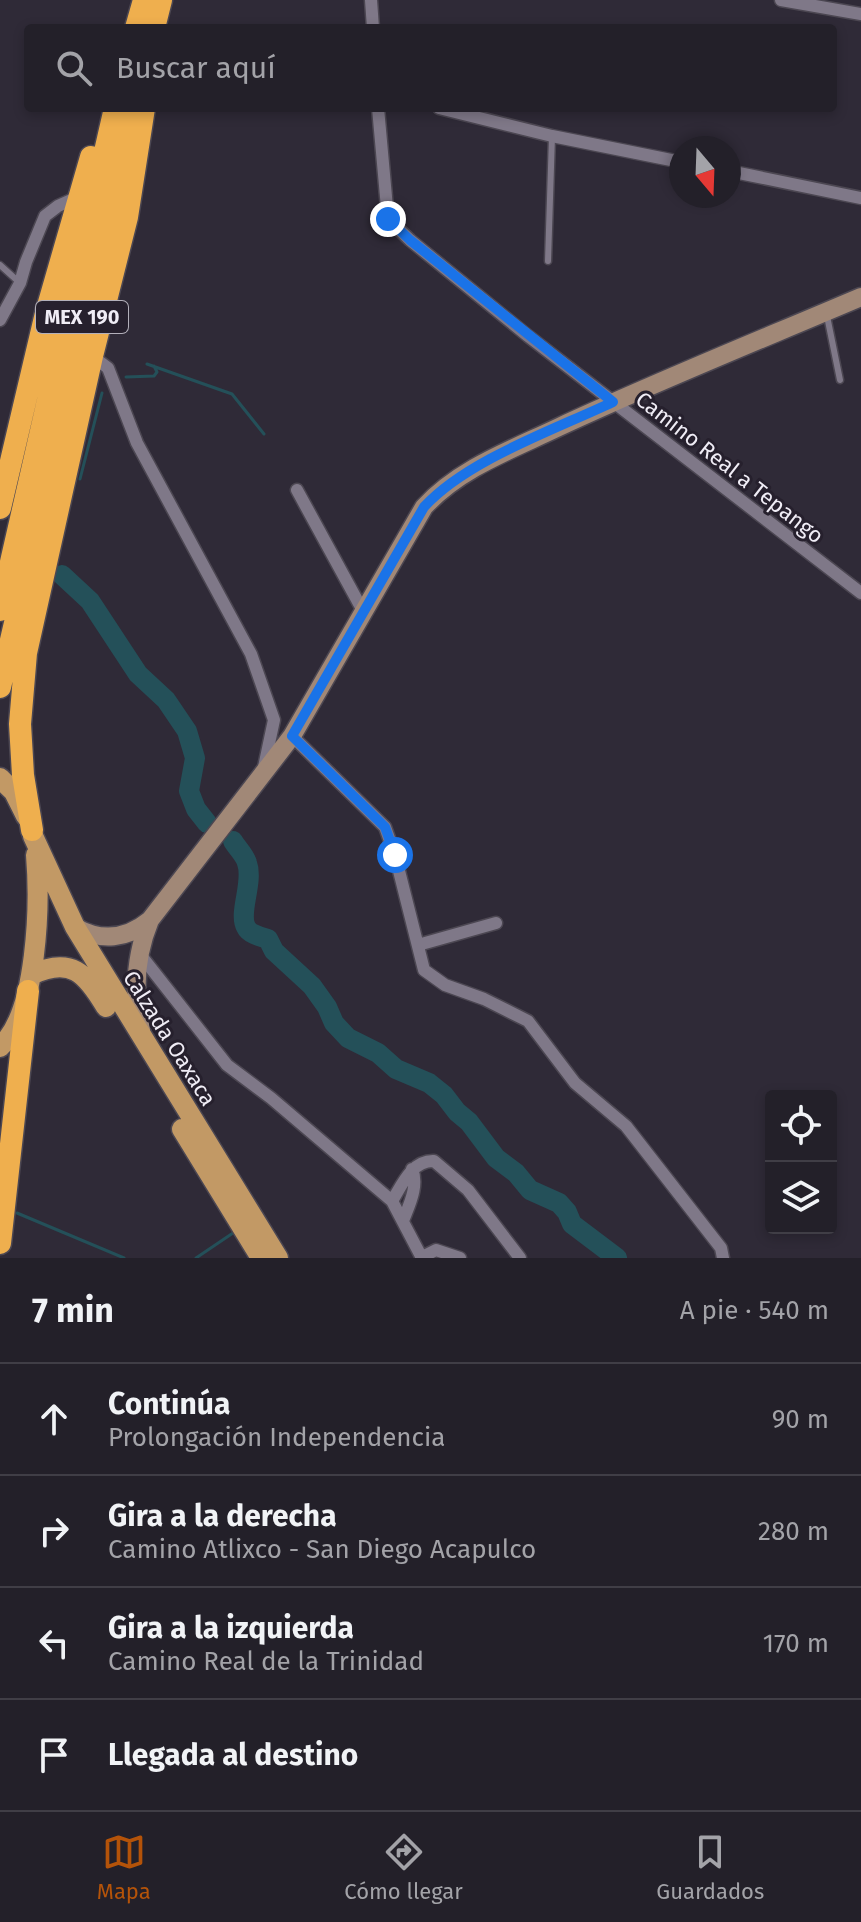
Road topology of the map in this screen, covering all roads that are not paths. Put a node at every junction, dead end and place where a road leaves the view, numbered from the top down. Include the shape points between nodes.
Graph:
1 (144, 0) edge
2 (161, 0) edge
3 (371, 0) edge
4 (781, 0) edge
5 (861, 14) edge
6 (137, 24) edge
7 (155, 24) edge
8 (373, 24) edge
9 (111, 112) edge
10 (112, 112) edge
11 (132, 112) edge
12 (143, 112) edge
13 (378, 112) edge
14 (455, 112) edge
15 (552, 136) junction
16 (669, 160) edge
17 (741, 173) edge
18 (78, 197) junction
19 (861, 198) edge
20 (548, 261) dead end
21 (0, 265) edge
22 (20, 283) junction
23 (861, 297) edge
24 (2, 311) edge
25 (827, 312) junction
26 (92, 356) junction
27 (840, 380) dead end
28 (613, 402) junction
29 (297, 490) dead end
30 (0, 508) edge
31 (36, 532) junction
32 (861, 593) edge
33 (0, 610) edge
34 (363, 611) junction
35 (10, 691) edge
36 (292, 736) junction
37 (0, 778) edge
38 (259, 779) junction
39 (33, 833) junction
40 (150, 920) junction
41 (496, 923) dead end
42 (75, 927) junction
43 (418, 945) junction
44 (139, 953) junction
45 (29, 983) junction
46 (146, 1046) junction
47 (0, 1047) edge
48 (412, 1169) junction
49 (392, 1201) junction
50 (403, 1221) junction
51 (0, 1243) edge
52 (422, 1257) edge
53 (261, 1258) edge
54 (278, 1258) edge
55 (460, 1258) edge
56 (520, 1258) edge
57 (723, 1258) edge

1 - 6 highway
2 - 7 highway
3 - 8 street
4 - 5 street
9 - 18 highway
10 - 31 highway, MEX 190
11 - 31 highway, MEX 190
12 - 26 highway via 127,217
13 - 28 street, Camino Real a Tepango via 388,219
14 - 15 street
15 - 16 street
15 - 20 lane
17 - 19 street
18 - 22 street via 45,216
18 - 30 highway
21 - 22 lane
22 - 24 street
23 - 25 street
25 - 27 lane
25 - 28 street
26 - 31 highway
26 - 38 street via 108,368 137,443 251,654 274,720
28 - 32 street, Camino Real a Tepango
28 - 34 street via 442,487 424,507
29 - 34 street
31 - 33 highway, MEX 190
31 - 35 highway, MEX 190
34 - 36 street
35 - 39 highway
36 - 38 street
36 - 43 street via 385,827
37 - 39 main road, Calzada Oaxaca via 19,801
38 - 40 street
39 - 42 main road, Calzada Oaxaca
39 - 45 main road via 38,898
40 - 42 street via 115,937 90,935
40 - 44 street
41 - 43 street
42 - 46 main road, Calzada Oaxaca
43 - 57 street via 424,970 445,985 528,1021 575,1083 626,1126 721,1248
44 - 46 street via 136,998
44 - 49 street via 227,1065
45 - 47 main road via 12,1032
45 - 51 highway
45 - 53 main road, Calzada Oaxaca via 45,969 59,966 89,979
46 - 54 main road, Calzada Oaxaca
48 - 49 street
48 - 50 street via 412,1195
48 - 56 street via 434,1161 468,1190
49 - 50 street
50 - 52 street
52 - 55 street via 436,1250

